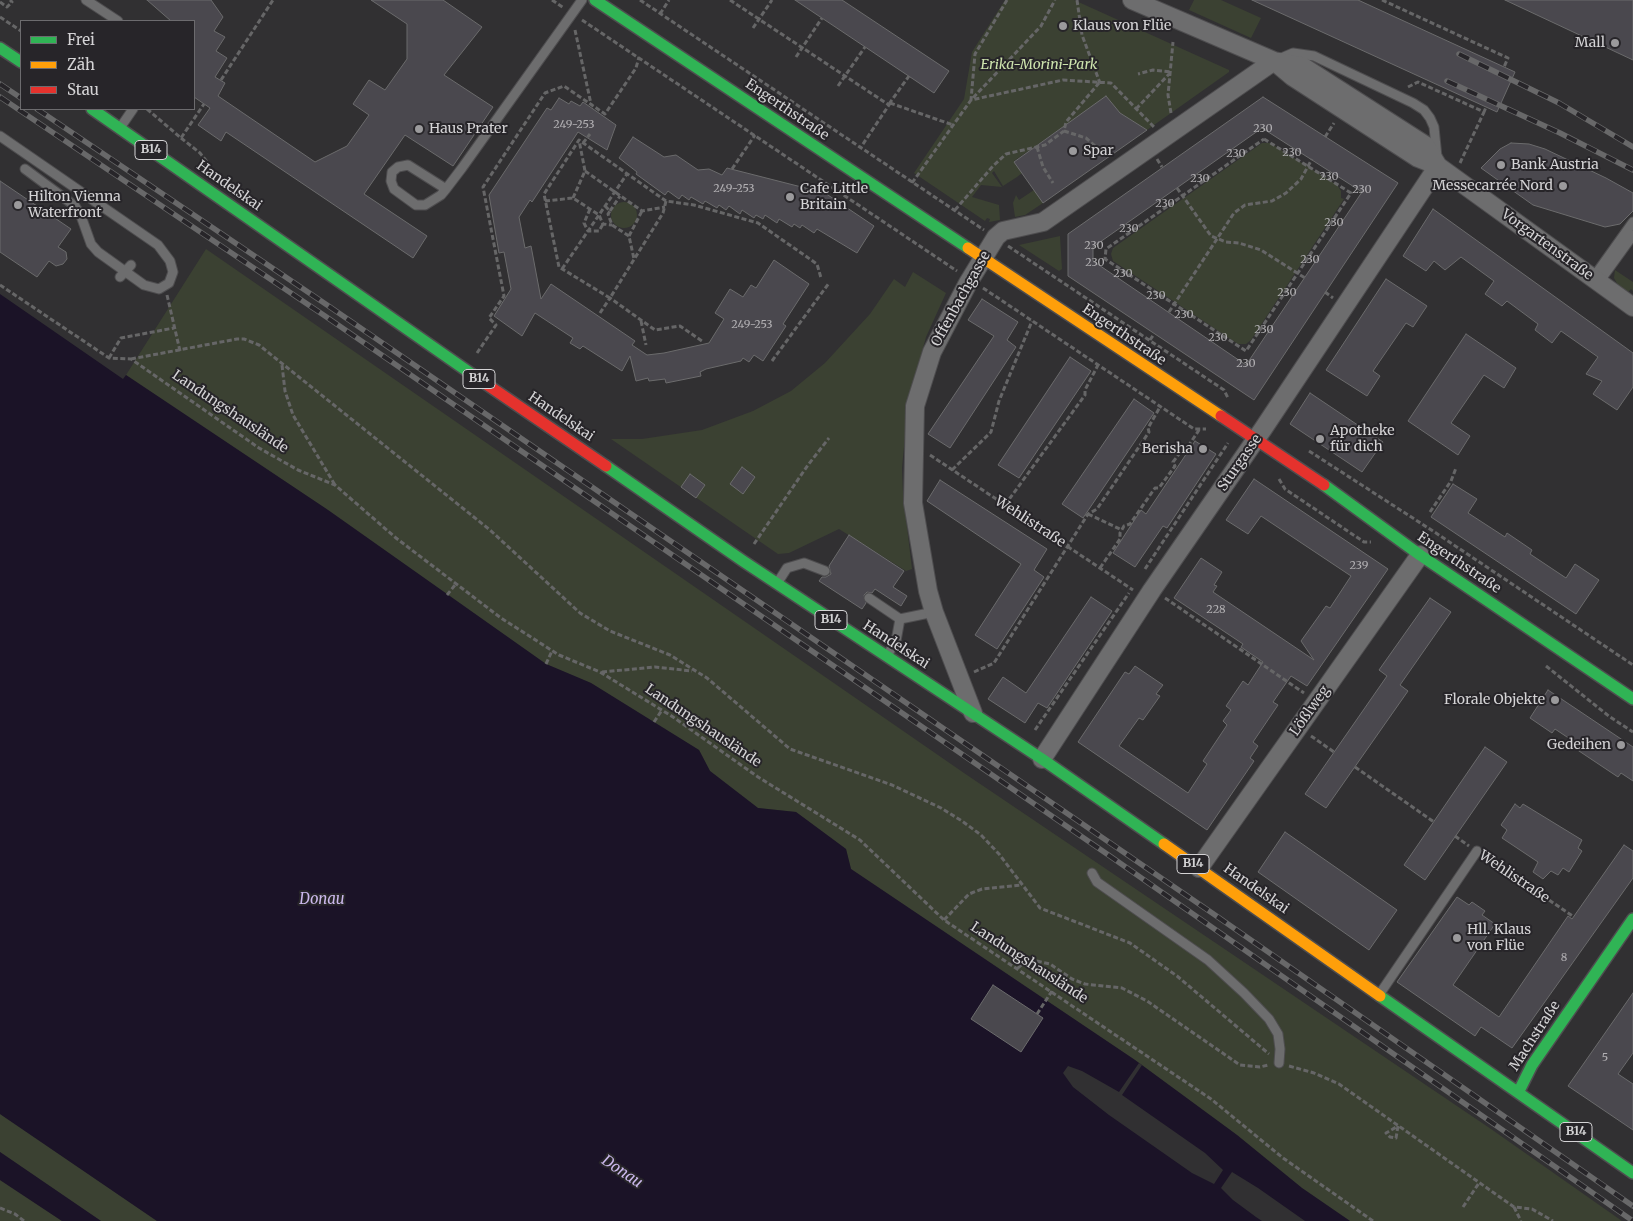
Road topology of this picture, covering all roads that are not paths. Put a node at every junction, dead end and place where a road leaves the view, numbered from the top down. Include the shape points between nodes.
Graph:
1 (86, 0) edge
2 (582, 0) edge
3 (595, 0) edge
4 (1132, 0) edge
5 (116, 20) edge
6 (0, 48) edge
7 (20, 61) edge
8 (1274, 61) junction
9 (93, 110) edge
10 (132, 110) edge
11 (120, 128) junction
12 (0, 136) edge
13 (25, 169) dead end
14 (1444, 171) junction
15 (446, 189) junction
16 (1633, 222) edge
17 (1633, 234) edge
18 (983, 260) junction
19 (1596, 280) junction
20 (1633, 307) edge
21 (1251, 445) junction
22 (1420, 555) junction
23 (826, 571) dead end
24 (777, 584) junction
25 (869, 598) dead end
26 (934, 612) junction
27 (900, 619) junction
28 (886, 657) junction
29 (1633, 699) edge
30 (973, 713) junction
31 (1042, 759) junction
32 (1477, 851) road end
33 (1199, 868) junction
34 (1092, 874) dead end
35 (1631, 928) edge
36 (1380, 994) junction
37 (1279, 1063) road end
38 (1538, 1076) dead end
39 (1519, 1092) junction
40 (1633, 1173) edge

1 - 5 lane
2 - 15 lane
3 - 18 main road, Engerthstraße
4 - 8 street, Vorgartenstraße
6 - 7 main road
8 - 14 street, Vorgartenstraße via 1302,66 1425,145
8 - 14 lane via 1294,53 1314,56 1424,110 1434,127
8 - 18 street, Offenbachgasse via 1043,222 1003,231
9 - 11 main road, Handelskai / B14
10 - 11 lane
11 - 24 main road, Handelskai / B14
12 - 13 lane via 158,245 173,272 166,287 159,289 144,285 98,252 91,244 82,216 75,206
14 - 19 street, Vorgartenstraße
14 - 21 street, Sturgasse
15 - 15 lane via 432,202 416,205 394,189 392,172 398,166 408,165
16 - 19 lane
17 - 19 lane
18 - 21 main road, Engerthstraße
18 - 26 street, Offenbachgasse via 932,352 915,406 913,503
19 - 20 street, Vorgartenstraße
21 - 22 main road, Engerthstraße
21 - 31 street, Sturgasse via 1141,589
22 - 29 main road, Engerthstraße
22 - 33 street, Lößlweg
23 - 24 lane via 804,563 788,568
24 - 28 main road, Handelskai / B14
25 - 27 lane
26 - 27 lane
26 - 30 street, Offenbachgasse
27 - 28 lane via 896,641
28 - 30 main road, Handelskai / B14
30 - 31 main road, Handelskai / B14
31 - 33 main road, Handelskai / B14
32 - 36 lane
33 - 36 main road, Handelskai / B14
34 - 37 lane via 1097,882 1208,960 1244,993 1269,1019 1278,1034
35 - 39 main road, Machstraße via 1532,1065
36 - 39 main road, Handelskai / B14
38 - 39 main road, Machstraße
39 - 40 main road, Handelskai / B14

